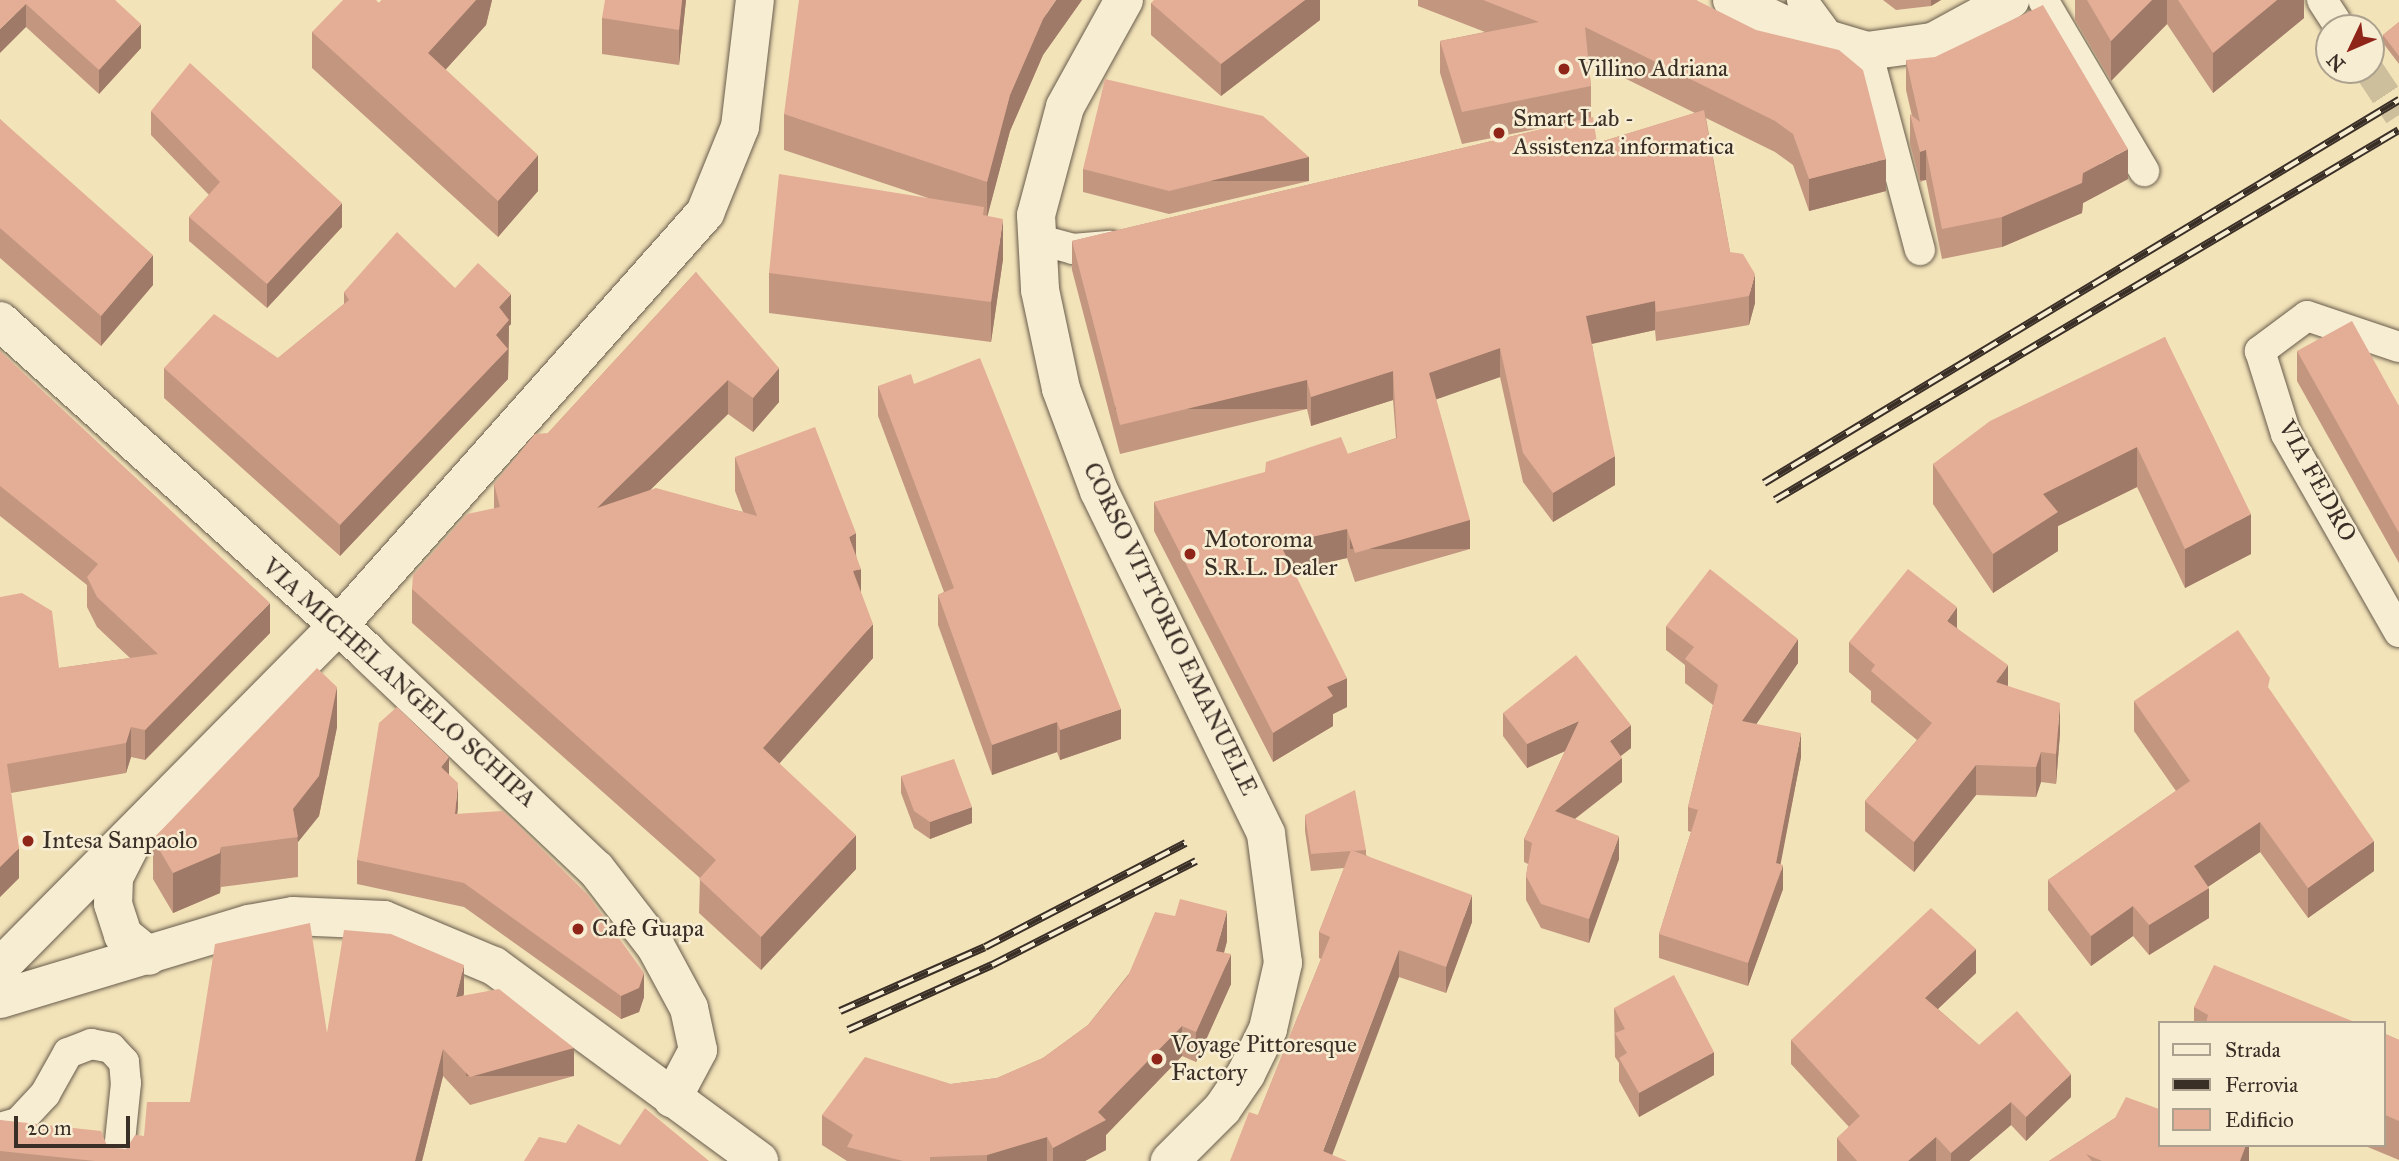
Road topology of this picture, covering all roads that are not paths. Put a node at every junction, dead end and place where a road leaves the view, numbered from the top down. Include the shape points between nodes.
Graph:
1 (755, 0) edge
2 (1124, 0) edge
3 (1732, 0) edge
4 (1801, 0) edge
5 (2010, 0) edge
6 (2043, 0) edge
7 (1849, 46) junction
8 (2144, 171) dead end
9 (1036, 240) junction
10 (1135, 240) edge
11 (1920, 250) dead end
12 (0, 321) edge
13 (2399, 347) edge
14 (338, 626) junction
15 (2399, 632) edge
16 (156, 812) junction
17 (149, 956) junction
18 (0, 967) edge
19 (0, 999) edge
20 (672, 1099) junction
21 (0, 1128) edge
22 (118, 1161) edge
23 (759, 1161) edge
24 (1170, 1161) edge

1 - 14 street via 740,127 705,213
2 - 9 street, CORSO VITTORIO EMANUELE via 1065,107 1036,215
3 - 7 street
4 - 7 street
5 - 7 street via 1933,42
6 - 8 street
7 - 11 street
9 - 10 street via 1095,250
9 - 24 street, CORSO VITTORIO EMANUELE via 1061,389 1098,491 1247,786 1276,883 1283,963 1268,1029 1222,1110
12 - 14 street, VIA MICHELANGELO SCHIPA
13 - 15 street, VIA FEDRO via 2307,316 2260,351 2286,434
14 - 16 street
14 - 20 street, VIA MICHELANGELO SCHIPA via 554,824 635,916 677,980 696,1030 693,1069
16 - 17 street via 122,858 112,893 123,935
16 - 18 street
17 - 19 street
17 - 20 street via 293,916 354,916 414,928 494,966
20 - 23 street
21 - 22 street via 27,1114 68,1053 91,1044 111,1048 124,1062

